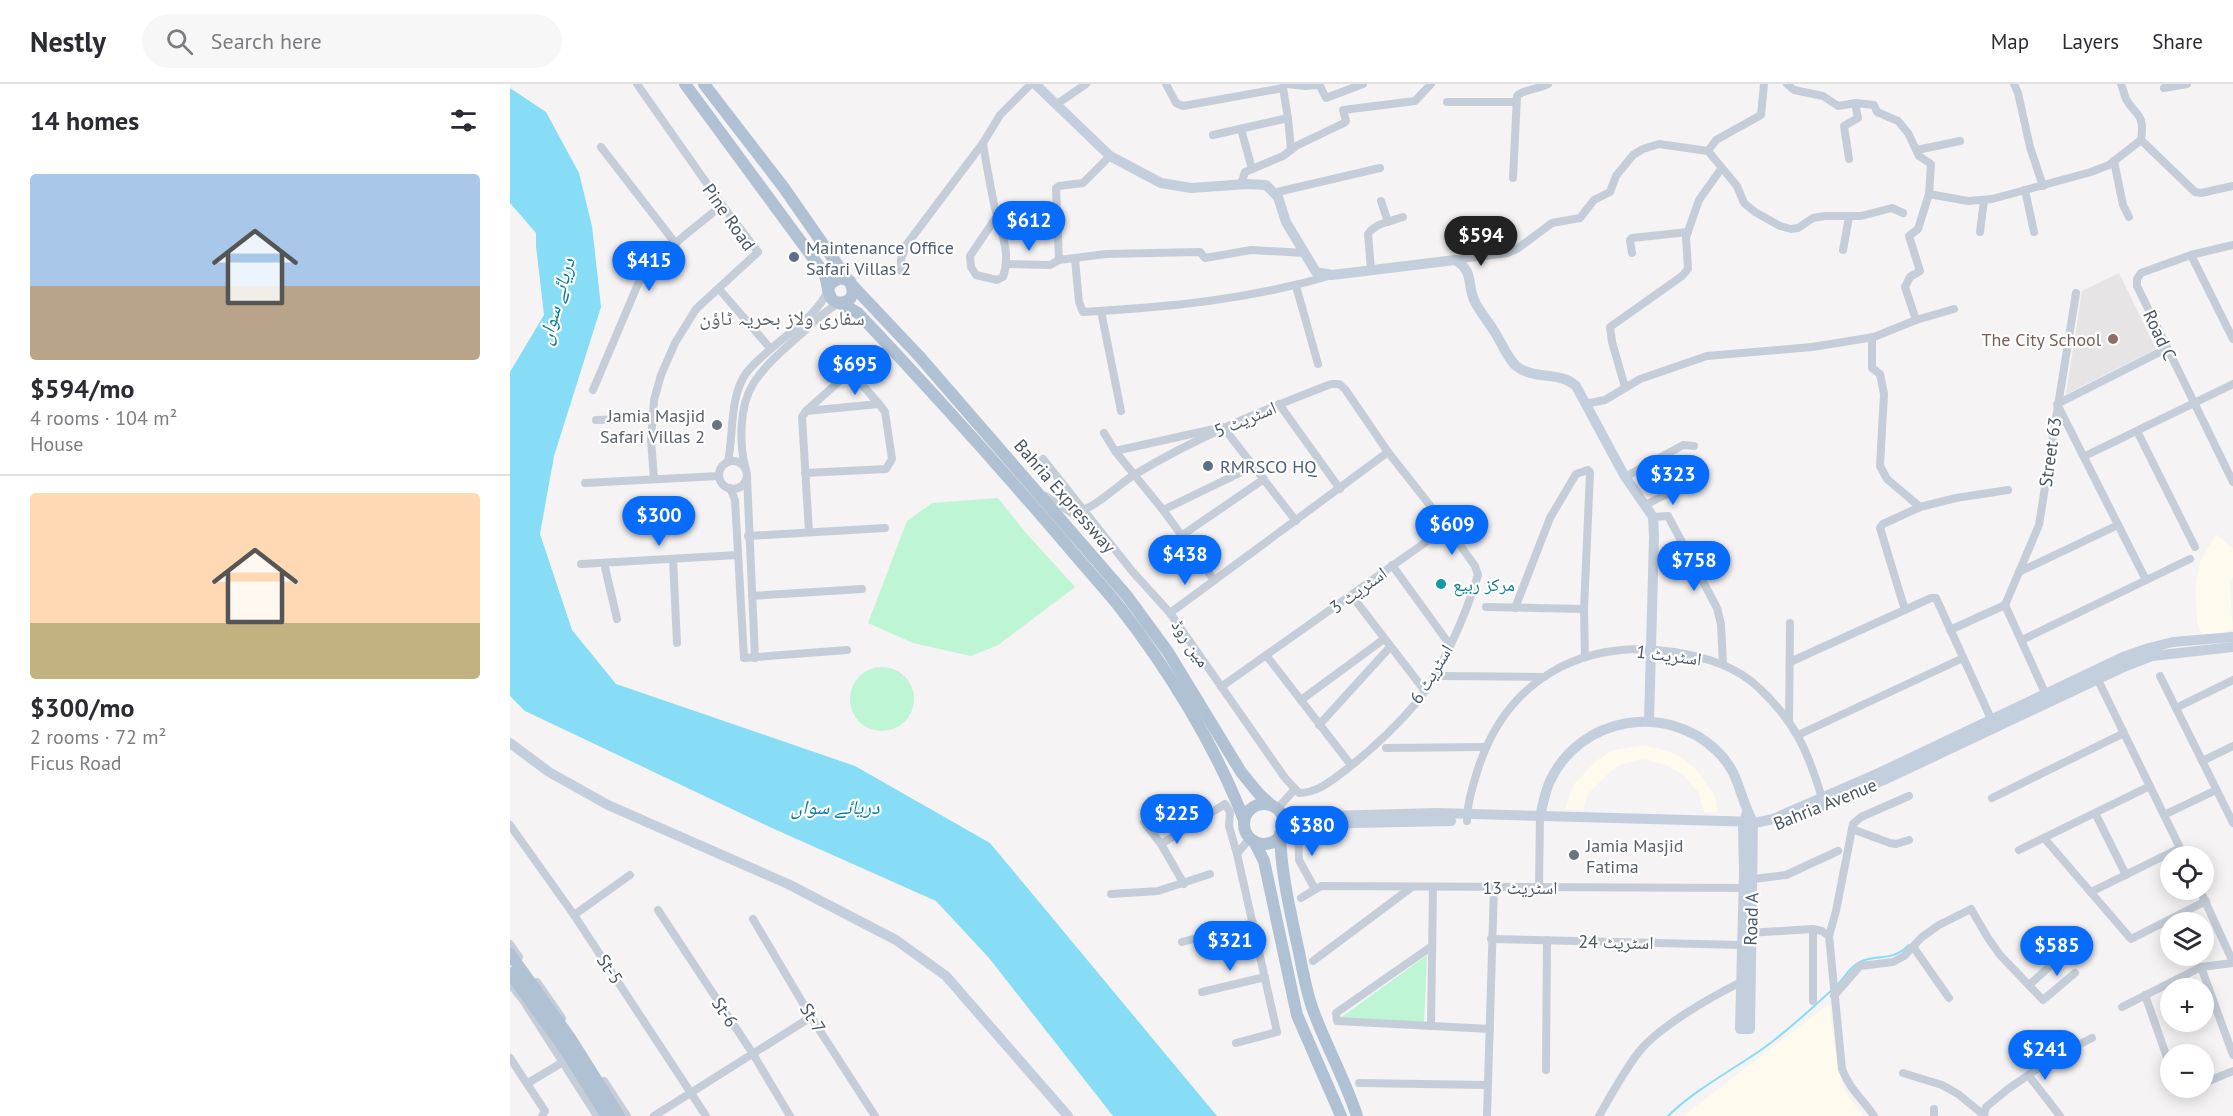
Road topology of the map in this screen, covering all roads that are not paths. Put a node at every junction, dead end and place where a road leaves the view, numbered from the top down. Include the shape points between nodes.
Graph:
1 (637, 84) edge
2 (685, 84) edge
3 (704, 84) edge
4 (1033, 84) edge
5 (1086, 84) edge
6 (1166, 84) edge
7 (1319, 84) edge
8 (1363, 84) edge
9 (1431, 84) edge
10 (1548, 84) edge
11 (1764, 84) edge
12 (1787, 84) edge
13 (2014, 84) edge
14 (2121, 84) edge
15 (2187, 84) edge
16 (1285, 86) edge
17 (2164, 88) dead end
18 (1447, 102) dead end
19 (1516, 102) junction
20 (1856, 103) junction
21 (1057, 104) junction
22 (1288, 118) junction
23 (1241, 129) junction
24 (1213, 135) dead end
25 (2141, 140) junction
26 (1960, 141) dead end
27 (983, 143) junction
28 (601, 147) dead end
29 (1291, 150) junction
30 (1917, 150) junction
31 (1708, 151) junction
32 (1110, 156) junction
33 (1848, 159) dead end
34 (2114, 161) junction
35 (1252, 168) junction
36 (1380, 168) dead end
37 (1721, 170) junction
38 (1513, 178) dead end
39 (1241, 184) junction
40 (2043, 186) junction
41 (2233, 186) edge
42 (2025, 190) junction
43 (1273, 193) junction
44 (1929, 194) junction
45 (1984, 200) junction
46 (1381, 201) dead end
47 (722, 205) junction
48 (1903, 213) dead end
49 (996, 216) junction
50 (1403, 217) dead end
51 (2129, 217) dead end
52 (1849, 218) junction
53 (1388, 222) junction
54 (1688, 232) junction
55 (1980, 232) dead end
56 (2034, 232) dead end
57 (675, 244) junction
58 (2233, 245) edge
59 (1843, 250) dead end
60 (1304, 253) junction
61 (1632, 253) dead end
62 (2190, 255) junction
63 (1075, 259) junction
64 (1059, 260) junction
65 (1455, 260) junction
66 (1007, 264) junction
67 (1371, 270) junction
68 (901, 271) dead end
69 (1332, 275) junction
70 (850, 283) junction
71 (1296, 286) junction
72 (719, 289) junction
73 (828, 290) junction
74 (2076, 293) dead end
75 (840, 303) junction
76 (1954, 309) dead end
77 (1101, 311) junction
78 (1916, 320) junction
79 (1872, 337) junction
80 (2233, 339) edge
81 (770, 348) junction
82 (875, 349) dead end
83 (2166, 349) junction
84 (1318, 364) dead end
85 (850, 371) junction
86 (2233, 384) edge
87 (1625, 387) junction
88 (593, 390) dead end
89 (2193, 403) junction
90 (879, 404) junction
91 (1279, 404) junction
92 (1585, 404) junction
93 (2057, 404) junction
94 (806, 411) junction
95 (1122, 411) dead end
96 (651, 418) junction
97 (596, 420) dead end
98 (1223, 427) junction
99 (2138, 431) junction
100 (1104, 434) dead end
101 (1694, 446) dead end
102 (1115, 451) junction
103 (1388, 452) junction
104 (2085, 456) junction
105 (1043, 459) dead end
106 (728, 462) junction
107 (1254, 466) junction
108 (746, 473) junction
109 (805, 473) junction
110 (1134, 475) junction
111 (719, 476) junction
112 (1625, 477) junction
113 (654, 478) junction
114 (1264, 479) junction
115 (2233, 482) edge
116 (585, 483) dead end
117 (1689, 483) dead end
118 (730, 488) junction
119 (1340, 489) junction
120 (1036, 490) junction
121 (2008, 490) dead end
122 (1645, 505) junction
123 (1920, 507) junction
124 (1162, 510) junction
125 (1084, 511) junction
126 (1653, 517) junction
127 (1296, 521) junction
128 (2118, 525) junction
129 (1447, 527) junction
130 (885, 528) dead end
131 (809, 532) junction
132 (748, 536) junction
133 (1181, 536) junction
134 (2195, 548) dead end
135 (738, 555) junction
136 (674, 559) junction
137 (2190, 559) dead end
138 (604, 563) junction
139 (581, 564) dead end
140 (1392, 565) junction
141 (2019, 572) junction
142 (1214, 580) junction
143 (2146, 580) junction
144 (862, 590) dead end
145 (752, 596) junction
146 (1352, 596) junction
147 (2005, 605) junction
148 (1486, 607) dead end
149 (1515, 608) junction
150 (1584, 609) junction
151 (1905, 610) junction
152 (1170, 613) junction
153 (617, 619) dead end
154 (1790, 623) dead end
155 (1950, 630) junction
156 (2233, 637) edge
157 (1384, 639) junction
158 (2022, 640) junction
159 (677, 643) dead end
160 (1450, 645) junction
161 (1390, 647) junction
162 (2233, 647) edge
163 (1651, 649) junction
164 (847, 651) dead end
165 (1266, 655) junction
166 (1585, 657) junction
167 (755, 658) junction
168 (1963, 658) junction
169 (1790, 662) junction
170 (1723, 664) junction
171 (1443, 676) dead end
172 (2096, 676) junction
173 (2160, 676) dead end
174 (1544, 677) junction
175 (2233, 680) edge
176 (1221, 687) junction
177 (1425, 691) junction
178 (2046, 695) junction
179 (1300, 700) junction
180 (2176, 708) junction
181 (1649, 721) junction
182 (1992, 721) junction
183 (1789, 722) junction
184 (1319, 725) junction
185 (2124, 733) junction
186 (1798, 735) junction
187 (510, 743) edge
188 (2233, 746) edge
189 (1485, 747) junction
190 (1386, 748) dead end
191 (2202, 761) junction
192 (1351, 765) junction
193 (2150, 786) junction
194 (1295, 789) junction
195 (2216, 790) junction
196 (1909, 796) dead end
197 (1822, 798) junction
198 (1992, 798) dead end
199 (1276, 810) junction
200 (2095, 813) junction
201 (2164, 815) junction
202 (1467, 818) junction
203 (2232, 818) edge
204 (1540, 819) junction
205 (1244, 820) junction
206 (1144, 822) dead end
207 (1748, 823) junction
208 (510, 825) edge
209 (1298, 827) junction
210 (1852, 829) junction
211 (1281, 832) junction
212 (2044, 838) junction
213 (1252, 839) junction
214 (1909, 840) dead end
215 (1161, 844) junction
216 (2179, 846) edge
217 (2019, 850) dead end
218 (1838, 851) dead end
219 (1237, 854) junction
220 (2160, 861) edge
221 (1210, 874) dead end
222 (630, 875) dead end
223 (2126, 875) junction
224 (1753, 879) junction
225 (1184, 884) junction
226 (1412, 886) junction
227 (1433, 887) junction
228 (1494, 887) junction
229 (1539, 887) junction
230 (1743, 888) junction
231 (1316, 889) junction
232 (2091, 892) junction
233 (1111, 894) dead end
234 (1301, 898) dead end
235 (2206, 901) joint
236 (658, 910) dead end
237 (574, 915) junction
238 (753, 919) dead end
239 (1253, 923) junction
240 (1813, 929) junction
241 (1746, 933) junction
242 (1829, 936) junction
243 (1491, 939) junction
244 (1547, 940) junction
245 (1182, 942) dead end
246 (510, 944) edge
247 (1742, 945) junction
248 (1432, 946) junction
249 (1914, 948) junction
250 (2071, 951) dead end
251 (510, 954) edge
252 (1313, 961) dead end
253 (2233, 963) edge
254 (2201, 967) junction
255 (510, 973) edge
256 (2075, 973) dead end
257 (1265, 977) junction
258 (1741, 982) junction
259 (510, 984) edge
260 (2029, 985) junction
261 (1202, 992) dead end
262 (1834, 994) junction
263 (2145, 995) junction
264 (1949, 998) dead end
265 (1813, 1001) dead end
266 (2122, 1007) dead end
267 (811, 1017) junction
268 (1431, 1026) junction
269 (1490, 1029) junction
270 (2092, 1038) dead end
271 (1236, 1043) dead end
272 (2162, 1044) edge
273 (753, 1054) junction
274 (2233, 1055) edge
275 (510, 1058) edge
276 (563, 1062) junction
277 (1546, 1070) dead end
278 (2233, 1071) edge
279 (1903, 1073) dead end
280 (2029, 1076) junction
281 (2214, 1079) edge
282 (528, 1083) junction
283 (1359, 1083) dead end
284 (1487, 1085) junction
285 (691, 1092) junction
286 (542, 1116) edge
287 (597, 1116) edge
288 (607, 1116) edge
289 (619, 1116) edge
290 (627, 1116) edge
291 (654, 1116) edge
292 (706, 1116) edge
293 (790, 1116) edge
294 (875, 1116) edge
295 (1068, 1116) edge
296 (1341, 1116) edge
297 (1357, 1116) edge
298 (1487, 1116) edge
299 (1599, 1116) edge
300 (1874, 1116) edge
301 (1984, 1116) edge
302 (2060, 1116) edge

1 - 47 street, Pine Road
2 - 73 main road via 824,273
3 - 70 main road, Bahria Expressway
4 - 21 street
4 - 27 street via 1000,115
5 - 21 street
6 - 16 street via 1182,106
7 - 8 street via 1326,98
7 - 16 street
9 - 29 street via 1415,101 1344,109 1346,121
10 - 19 street via 1520,92
11 - 31 street via 1761,115 1716,140
12 - 20 street via 1794,90 1823,96 1838,106
13 - 40 street
14 - 25 street via 2126,99 2139,114
15 - 17 street
16 - 22 street
18 - 19 street
19 - 38 street
20 - 30 street via 1874,105 1877,112 1898,121
20 - 33 street via 1858,118 1844,126
21 - 32 street
22 - 23 street
22 - 29 street
23 - 24 street
23 - 35 street
25 - 34 street
25 - 41 street via 2195,192
26 - 30 street
27 - 49 street
27 - 68 street via 907,244
28 - 57 street
29 - 35 street
30 - 44 street via 1931,164
31 - 37 street
31 - 65 street via 1659,144 1643,149 1616,176 1610,192 1594,200 1580,218 1552,223 1508,253
32 - 39 street via 1161,183 1191,188
32 - 64 street via 1083,183 1056,188
34 - 40 street
34 - 51 street
35 - 39 street via 1243,174
36 - 43 street
37 - 52 street via 1755,213 1780,226 1798,228 1825,216
37 - 54 street via 1699,200
39 - 43 street via 1266,185
40 - 42 street
42 - 45 street
42 - 56 street
43 - 60 street
44 - 45 street
44 - 78 street via 1918,229 1909,236 1920,271 1910,277 1905,287
45 - 55 street
46 - 53 street
47 - 57 street
47 - 72 street, Pine Road via 758,252
48 - 52 street via 1892,208
49 - 66 street
49 - 66 street via 970,256 971,267 976,275 997,280 1003,277
50 - 53 street
52 - 59 street
53 - 67 street via 1368,234
54 - 61 street via 1632,238
54 - 87 street via 1688,269 1610,327
57 - 88 street via 638,284
58 - 62 street, Road C
60 - 63 street via 1251,250 1205,258 1200,252 1107,254
60 - 69 street via 1316,272
62 - 80 street
62 - 83 street, Road C via 2141,273 2137,279
63 - 64 street
63 - 77 street via 1080,308 1083,312
64 - 66 street via 1050,265
65 - 67 street
65 - 92 street via 1468,272 1473,299 1513,362 1526,371 1568,379
67 - 69 street
69 - 71 street
70 - 73 main road via 840,278 833,280
70 - 75 main road via 854,291 849,300
70 - 120 main road, Bahria Expressway
71 - 77 street via 1228,300
71 - 84 street
72 - 81 street
72 - 96 street, Pine Road via 696,309 675,343 660,375
73 - 75 main road via 833,300
73 - 81 street via 817,309
74 - 93 street, Street 63
75 - 108 street via 780,353 753,384 743,419
75 - 205 main road, Bahria Expressway via 858,313 966,430 1117,604 1194,718
76 - 78 street
77 - 95 street
78 - 79 street
79 - 87 street via 1812,347 1707,356
79 - 123 street via 1872,368 1880,374 1884,393 1880,466 1887,479
81 - 106 street via 746,373 738,393
82 - 85 street
83 - 89 street, Road C
83 - 93 street
85 - 90 street
85 - 94 street
86 - 89 street
87 - 92 street via 1605,400
89 - 99 street
89 - 115 street, Road C
90 - 94 street
90 - 109 street via 885,412 892,459 886,468
91 - 98 street, اسٹریٹ 5
91 - 103 street, اسٹریٹ 5 via 1339,384
91 - 119 street
92 - 112 street
93 - 104 street
93 - 141 street, Street 63 via 2039,525
94 - 109 street via 802,417
96 - 97 street
96 - 113 street, Pine Road
98 - 102 street
98 - 107 street
98 - 110 street, اسٹریٹ 5
99 - 104 street
99 - 134 street
100 - 102 street
101 - 112 street via 1683,445
102 - 110 street
103 - 119 street
103 - 129 street
104 - 128 street
105 - 125 street, مین روڈ
106 - 108 street via 742,464
106 - 111 street
107 - 114 street
107 - 124 street
108 - 118 street via 744,484
108 - 132 street
109 - 131 street
110 - 124 street
110 - 125 street, اسٹریٹ 5
111 - 113 street
111 - 118 street
112 - 122 street
113 - 116 street
114 - 127 street
114 - 133 street
117 - 122 street
118 - 135 street via 735,500
119 - 127 street
120 - 125 street via 1072,513
120 - 199 main road, Bahria Expressway via 1144,618 1241,772
121 - 123 street
122 - 126 street
123 - 151 street via 1880,528
124 - 133 street
125 - 152 street, مین روڈ
126 - 163 street
126 - 170 street via 1668,516 1717,608
127 - 142 street
128 - 141 street
128 - 143 street
129 - 140 street, اسٹریٹ 3
129 - 160 street, اسٹریٹ 6 via 1478,575
130 - 131 street
131 - 132 street
132 - 145 street
133 - 142 street
135 - 136 street
135 - 167 street via 744,658
136 - 138 street
136 - 159 street
137 - 143 street
138 - 139 street
138 - 153 street
140 - 146 street, اسٹریٹ 3
140 - 160 street
141 - 147 street, Street 63
142 - 152 street
143 - 158 street
144 - 145 street
145 - 167 street
146 - 157 street
146 - 165 street, اسٹریٹ 3
147 - 155 street
147 - 158 street
148 - 149 street
149 - 150 street
149 - 150 street via 1550,518 1576,474 1583,470 1590,472
150 - 166 street
151 - 155 street via 1936,598
151 - 169 street
152 - 176 street, مین روڈ
154 - 169 street
155 - 168 street
156 - 172 street, Bahria Avenue via 2149,648 2123,657
157 - 161 street
157 - 179 street
158 - 178 street
160 - 177 street, اسٹریٹ 6
161 - 177 street
161 - 184 street
162 - 172 street, Bahria Avenue via 2152,656
163 - 166 street, اسٹریٹ 1
163 - 170 street, اسٹریٹ 1
163 - 181 street
164 - 167 street
165 - 176 street, اسٹریٹ 3
165 - 179 street
166 - 174 street, اسٹریٹ 1
168 - 182 street
168 - 186 street
169 - 183 street
170 - 183 street, اسٹریٹ 1 via 1759,687
171 - 174 street
172 - 178 street, Bahria Avenue
172 - 185 street
172 - 207 street, Bahria Avenue via 1884,780 1775,826
173 - 180 street
174 - 189 street, اسٹریٹ 1 via 1513,703
175 - 180 street
176 - 194 street, مین روڈ
177 - 192 street, اسٹریٹ 6 via 1391,731
178 - 182 street, Bahria Avenue
179 - 184 street
180 - 191 street
181 - 204 street, Road A via 1609,727 1574,748 1550,780
181 - 207 street, Road A via 1686,729 1717,751 1738,781
182 - 197 street, Bahria Avenue
183 - 186 street, اسٹریٹ 1
184 - 192 street
185 - 193 street
185 - 198 street
186 - 197 street, اسٹریٹ 1
187 - 295 street via 549,772 608,805 788,884 896,940 946,976
188 - 191 street
189 - 190 street
189 - 202 street, اسٹریٹ 1
191 - 195 street
192 - 194 street, اسٹریٹ 6 via 1309,793
193 - 200 street
193 - 201 street
194 - 199 street
195 - 201 street
195 - 203 street
196 - 210 street via 1861,817
197 - 207 street, Bahria Avenue via 1773,819
199 - 202 street, Bahria Avenue via 1318,816
199 - 205 main road via 1264,804 1251,808
199 - 211 main road
200 - 212 street
200 - 223 street
201 - 216 street
202 - 204 street, Bahria Avenue
202 - 209 street, Bahria Avenue
204 - 207 street, Bahria Avenue
204 - 229 street
205 - 213 main road
206 - 215 street
207 - 224 street, Road A
207 - 230 street, Road A
208 - 237 street, St-5
209 - 211 street, Bahria Avenue
209 - 231 street via 1299,860
210 - 214 street via 1890,843
210 - 242 street
211 - 213 main road via 1269,843
211 - 297 main road via 1286,889 1312,1010
212 - 217 street
212 - 232 street
213 - 219 street
213 - 296 main road via 1264,861 1296,1015
215 - 219 street via 1225,804
215 - 225 street
218 - 224 street via 1786,875
219 - 239 street
220 - 223 street
221 - 225 street
222 - 237 street
223 - 232 street
224 - 241 street, Road A
225 - 233 street via 1158,891
226 - 227 street, اسٹریٹ 13
226 - 231 street, اسٹریٹ 13
226 - 252 street
227 - 228 street, اسٹریٹ 13
227 - 248 street
228 - 229 street, اسٹریٹ 13
228 - 243 street
229 - 230 street, اسٹریٹ 13
230 - 241 street, Road A
231 - 234 street, اسٹریٹ 13
232 - 235 street via 2131,939
235 - 253 street
236 - 273 street, St-6
237 - 285 street, St-5
238 - 267 street, St-7
239 - 245 street
239 - 257 street
240 - 241 street
240 - 242 street
240 - 265 street
241 - 247 street, Road A
241 - 258 street, Road A via 1745,1029
242 - 262 street
243 - 244 street, اسٹریٹ 24
243 - 269 street
244 - 247 street, اسٹریٹ 24
244 - 277 street
246 - 290 street
247 - 258 street, Road A
248 - 268 street
248 - 268 street via 1336,1013 1335,1018 1340,1022
249 - 260 street via 1940,925 1971,909 2000,955
249 - 262 street via 1893,962 1860,966
249 - 264 street
250 - 260 street
251 - 289 main road
253 - 254 street
254 - 263 street
254 - 274 street
255 - 288 main road
256 - 260 street via 2043,1000
257 - 261 street
257 - 271 street via 1277,1032
258 - 299 street via 1660,1032 1640,1051
259 - 276 street
262 - 300 street via 1842,1069 1848,1086
263 - 266 street
263 - 272 street
267 - 273 street
267 - 294 street, St-7
268 - 269 street
269 - 284 street
270 - 280 street via 2056,1056
273 - 285 street
273 - 293 street, St-6
275 - 282 street
276 - 282 street
276 - 287 street
278 - 281 street
279 - 301 street via 1942,1085
280 - 301 street via 1986,1107
280 - 302 street
282 - 286 street via 545,1111
283 - 284 street
284 - 298 street
285 - 291 street
285 - 292 street, St-5

